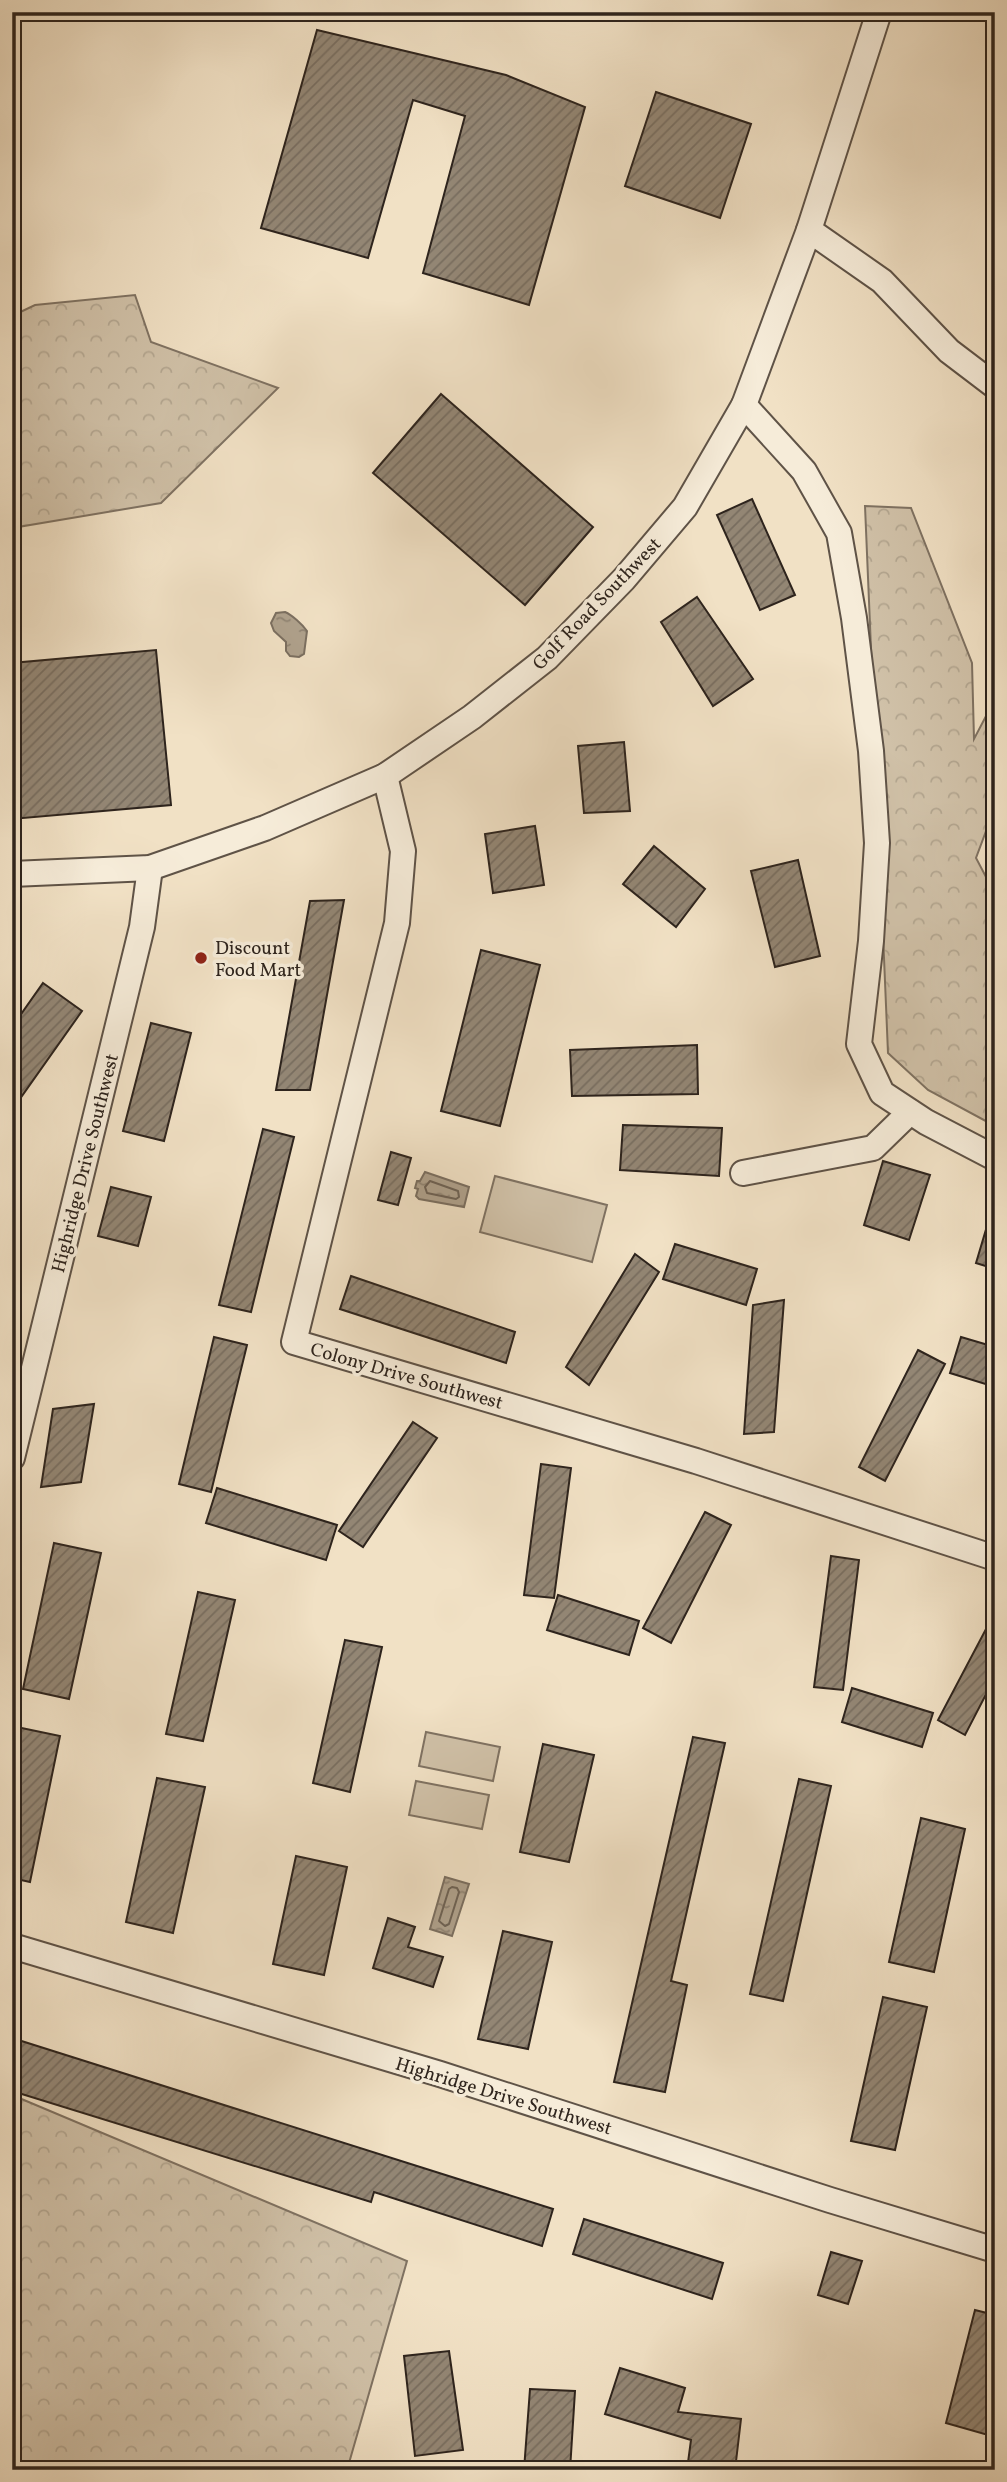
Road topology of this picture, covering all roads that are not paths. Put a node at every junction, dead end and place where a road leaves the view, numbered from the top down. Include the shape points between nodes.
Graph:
1 (879, 12) edge
2 (809, 230) junction
3 (995, 386) edge
4 (744, 405) junction
5 (386, 776) junction
6 (149, 868) junction
7 (12, 874) edge
8 (911, 1112) junction
9 (995, 1158) edge
10 (743, 1173) dead end
11 (12, 1458) edge
12 (995, 1558) edge
13 (12, 1946) edge
14 (995, 2250) edge

1 - 2 street, Golf Road Southwest
2 - 3 street via 883,281 949,351
2 - 4 street, Golf Road Southwest
4 - 5 street, Golf Road Southwest via 685,506 624,579 547,658
4 - 8 street via 804,471 839,533 869,737 877,843 859,1044 882,1093
5 - 6 street, Golf Road Southwest via 265,828
5 - 12 street, Colony Drive Southwest via 403,851 397,923 294,1342 696,1461
6 - 7 street, Golf Road Southwest
6 - 11 street, Highridge Drive Southwest via 142,927
8 - 9 street
8 - 10 street via 873,1148
13 - 14 street, Highridge Drive Southwest via 440,2074

